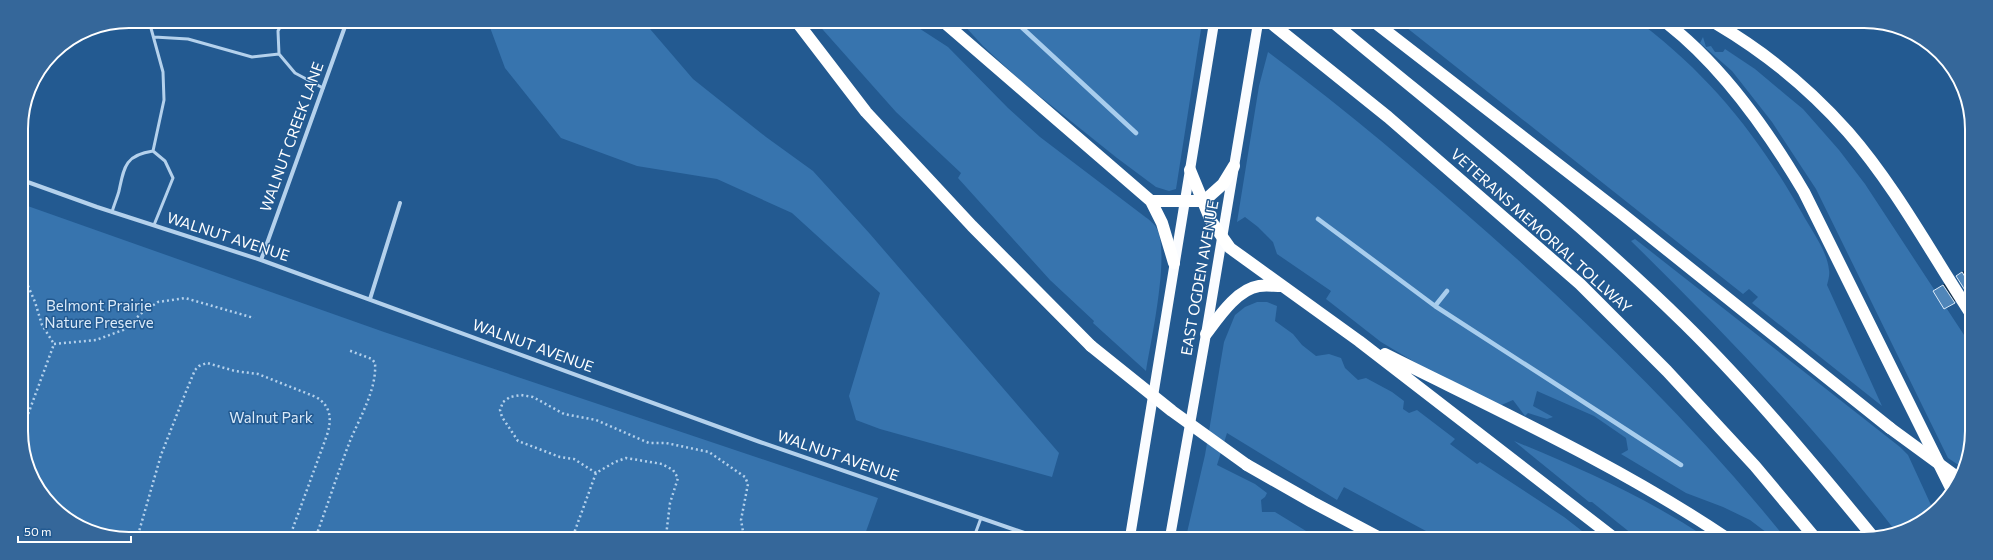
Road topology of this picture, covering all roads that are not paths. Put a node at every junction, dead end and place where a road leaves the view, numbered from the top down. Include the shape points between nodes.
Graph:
1 (151, 28) edge
2 (280, 28) edge
3 (344, 28) edge
4 (802, 28) edge
5 (951, 28) edge
6 (1213, 28) edge
7 (1257, 28) edge
8 (1277, 28) edge
9 (1339, 28) edge
10 (1382, 28) edge
11 (1672, 28) edge
12 (1724, 28) edge
13 (154, 37) junction
14 (279, 54) junction
15 (323, 88) junction
16 (153, 151) junction
17 (1234, 166) junction
18 (1190, 170) junction
19 (28, 182) edge
20 (1151, 201) junction
21 (1204, 201) junction
22 (400, 203) dead end
23 (1184, 203) junction
24 (112, 212) junction
25 (154, 225) junction
26 (1222, 239) junction
27 (261, 260) junction
28 (1174, 263) junction
29 (1281, 286) junction
30 (370, 299) junction
31 (1965, 305) edge
32 (1206, 334) junction
33 (1359, 341) junction
34 (1955, 476) edge
35 (1949, 486) edge
36 (981, 518) junction
37 (976, 532) edge
38 (1022, 532) edge
39 (1131, 532) edge
40 (1171, 532) edge
41 (1369, 532) edge
42 (1606, 532) edge
43 (1718, 532) edge
44 (1810, 532) edge
45 (1869, 532) edge

1 - 13 lane
2 - 14 lane
3 - 15 street, WALNUT CREEK LANE
4 - 41 highway, bridge via 866,112 972,226 1091,346 1172,411 1247,464
5 - 20 highway
6 - 18 main road, EAST OGDEN AVENUE
7 - 17 main road, EAST OGDEN AVENUE
8 - 44 highway, VETERANS MEMORIAL TOLLWAY via 1388,118 1580,284 1667,371 1755,466
9 - 45 highway, VETERANS MEMORIAL TOLLWAY via 1528,183 1686,325 1760,403
10 - 34 highway, bridge
11 - 35 highway via 1735,91 1783,156 1804,192
12 - 31 highway via 1747,42 1798,81 1848,132 1886,182
13 - 14 lane via 188,39 252,56
13 - 16 lane via 163,72 164,100
14 - 15 lane via 295,73
15 - 27 street, WALNUT CREEK LANE
16 - 24 lane via 141,153 130,159 122,171 119,193
16 - 25 lane via 165,161 173,178
17 - 21 highway via 1223,184
17 - 26 main road, EAST OGDEN AVENUE
18 - 21 highway
18 - 23 main road, EAST OGDEN AVENUE
19 - 24 street, WALNUT AVENUE
20 - 23 highway
20 - 28 highway via 1162,223
21 - 23 highway
21 - 26 highway via 1211,221
22 - 30 street
23 - 28 main road, EAST OGDEN AVENUE
24 - 25 street, WALNUT AVENUE
25 - 27 street, WALNUT AVENUE
26 - 29 highway via 1230,248
26 - 32 main road, EAST OGDEN AVENUE
27 - 30 street, WALNUT AVENUE
28 - 39 main road, EAST OGDEN AVENUE
29 - 32 highway via 1257,286 1240,296 1225,308
29 - 33 highway
30 - 36 street, WALNUT AVENUE via 760,442
32 - 40 main road, EAST OGDEN AVENUE
33 - 42 highway
33 - 43 highway via 1579,452 1658,495
36 - 37 lane
36 - 38 street, WALNUT AVENUE

